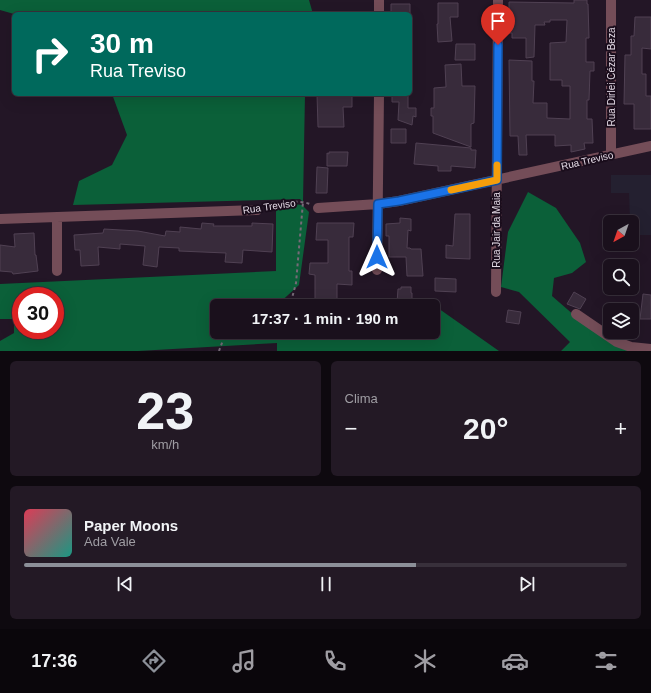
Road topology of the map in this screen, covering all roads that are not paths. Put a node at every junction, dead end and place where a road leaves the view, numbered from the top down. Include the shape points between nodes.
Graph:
1 (379, 0) edge
2 (498, 0) edge
3 (611, 0) edge
4 (379, 12) edge
5 (379, 96) edge
6 (651, 146) edge
7 (611, 154) junction
8 (497, 180) junction
9 (378, 204) junction
10 (318, 208) road end
11 (256, 210) road end
12 (57, 217) junction
13 (0, 219) edge
14 (377, 270) dead end
15 (57, 271) dead end
16 (496, 292) dead end
17 (576, 314) dead end
18 (651, 349) edge

1 - 4 street
2 - 8 street, Rua Jair da Maia
3 - 7 street, Rua Dirlei Cézar Beza
5 - 9 street
6 - 7 street, Rua Treviso
7 - 8 street, Rua Treviso
8 - 9 street, Rua Treviso
8 - 16 street, Rua Jair da Maia
9 - 10 street, Rua Treviso
9 - 14 street
11 - 12 street, Rua Treviso
12 - 13 street, Rua Treviso
12 - 15 street
17 - 18 street via 617,342 631,347

